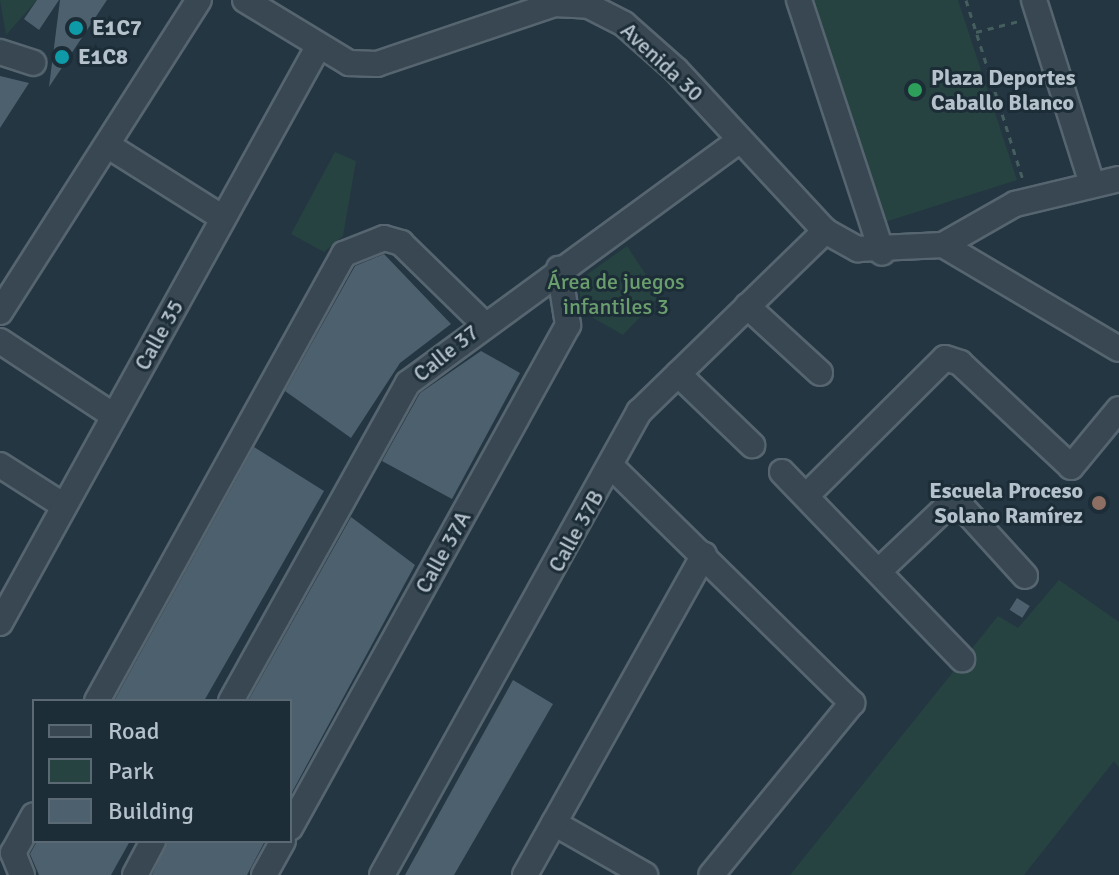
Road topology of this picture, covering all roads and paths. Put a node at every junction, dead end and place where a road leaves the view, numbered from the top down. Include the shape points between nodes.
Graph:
1 (199, 0) edge
2 (245, 0) edge
3 (799, 0) edge
4 (966, 0) edge
5 (1036, 8) edge
6 (976, 32) junction
7 (318, 47) junction
8 (0, 52) edge
9 (33, 63) dead end
10 (740, 140) junction
11 (107, 145) junction
12 (1119, 179) edge
13 (1092, 184) junction
14 (1029, 199) junction
15 (223, 218) junction
16 (825, 231) junction
17 (943, 245) junction
18 (870, 251) junction
19 (559, 269) junction
20 (747, 306) junction
21 (0, 312) edge
22 (483, 323) junction
23 (0, 341) edge
24 (1119, 349) edge
25 (820, 373) dead end
26 (678, 374) junction
27 (1119, 409) edge
28 (114, 416) junction
29 (752, 445) dead end
30 (0, 465) edge
31 (612, 467) junction
32 (782, 472) dead end
33 (807, 495) junction
34 (64, 506) junction
35 (704, 555) junction
36 (879, 571) junction
37 (1025, 576) dead end
38 (3, 608) edge
39 (962, 659) dead end
40 (98, 699) edge
41 (232, 699) edge
42 (32, 819) edge
43 (554, 823) junction
44 (292, 824) edge
45 (152, 843) edge
46 (282, 843) edge
47 (19, 871) edge
48 (135, 875) edge
49 (264, 875) edge
50 (382, 875) edge
51 (525, 875) edge
52 (645, 875) edge
53 (711, 875) edge

1 - 11 street
2 - 7 street, Avenida 30
3 - 18 street
4 - 6 path
5 - 6 path
5 - 13 street
6 - 14 path
7 - 10 street, Avenida 30 via 349,63 377,64 554,4 589,6 645,43
7 - 15 street, Calle 35
8 - 9 street
10 - 16 street, Avenida 30
10 - 19 street, Calle 37
11 - 15 street
11 - 21 street
12 - 13 street
13 - 14 street
14 - 17 street
15 - 28 street, Calle 35
16 - 18 street, Avenida 30
16 - 20 street, Calle 37B
17 - 18 street
17 - 24 street
19 - 22 street, Calle 37
19 - 44 street, Calle 37A via 568,325
20 - 25 street
20 - 26 street, Calle 37B
22 - 40 street via 401,243 360,243 344,254
22 - 41 street, Calle 37 via 401,393
23 - 28 street
26 - 29 street
26 - 31 street, Calle 37B via 639,412
27 - 33 street via 1078,465 1063,465 952,358 929,367
28 - 34 street, Calle 35
30 - 34 street
31 - 35 street
31 - 50 street, Calle 37B
32 - 33 street
33 - 36 street
34 - 38 street, Calle 35
35 - 43 street
35 - 53 street via 852,703
36 - 37 street via 955,499
36 - 39 street
42 - 47 street via 13,853
43 - 51 street
43 - 52 street
45 - 48 street
46 - 49 street

